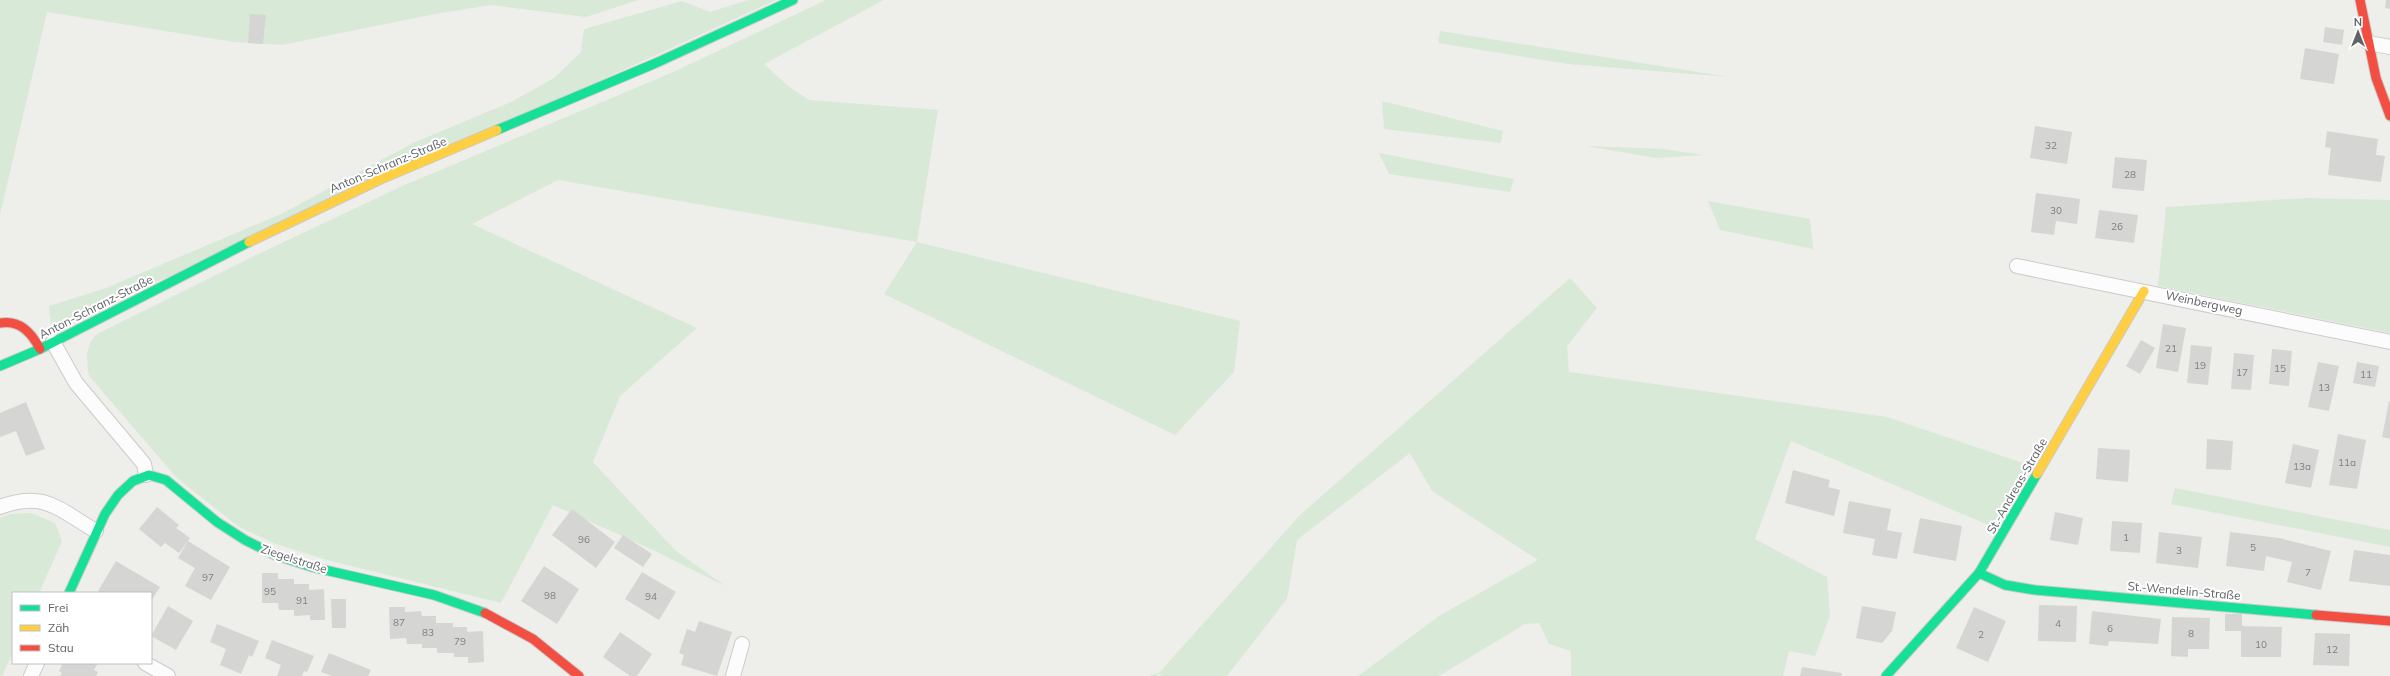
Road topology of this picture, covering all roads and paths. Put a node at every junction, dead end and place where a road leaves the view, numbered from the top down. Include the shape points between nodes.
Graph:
1 (793, 0) edge
2 (2360, 0) edge
3 (2370, 43) junction
4 (2390, 47) edge
5 (2390, 116) edge
6 (2017, 266) dead end
7 (2144, 291) junction
8 (0, 323) edge
9 (53, 342) junction
10 (2390, 342) edge
11 (40, 349) junction
12 (0, 366) edge
13 (146, 475) junction
14 (0, 507) edge
15 (96, 531) junction
16 (1979, 573) junction
17 (68, 592) edge
18 (2390, 621) edge
19 (742, 644) dead end
20 (37, 664) edge
21 (147, 664) edge
22 (31, 676) edge
23 (168, 676) edge
24 (579, 676) edge
25 (733, 676) edge
26 (1886, 676) edge

1 - 9 street, Anton-Schranz-Straße via 656,64 381,179 289,222
2 - 3 street
3 - 4 street
3 - 5 street via 2376,78
6 - 7 street, Weinbergweg
7 - 10 street, Weinbergweg
7 - 16 street, St.-Andreas-Straße
8 - 11 street via 10,322 23,326 33,336
9 - 11 street, Anton-Schranz-Straße
9 - 13 street via 76,383 144,464
11 - 12 street, Anton-Schranz-Straße
13 - 15 street via 135,478 125,486
13 - 24 street, Ziegelstraße via 162,478 198,509 235,535 275,556 331,572 418,591 488,613 541,644
14 - 15 street via 18,500 37,499
15 - 17 street
16 - 18 street, St.-Wendelin-Straße via 2005,585 2035,590
16 - 26 street, St.-Andreas-Straße
19 - 25 street
20 - 22 street
21 - 23 street

